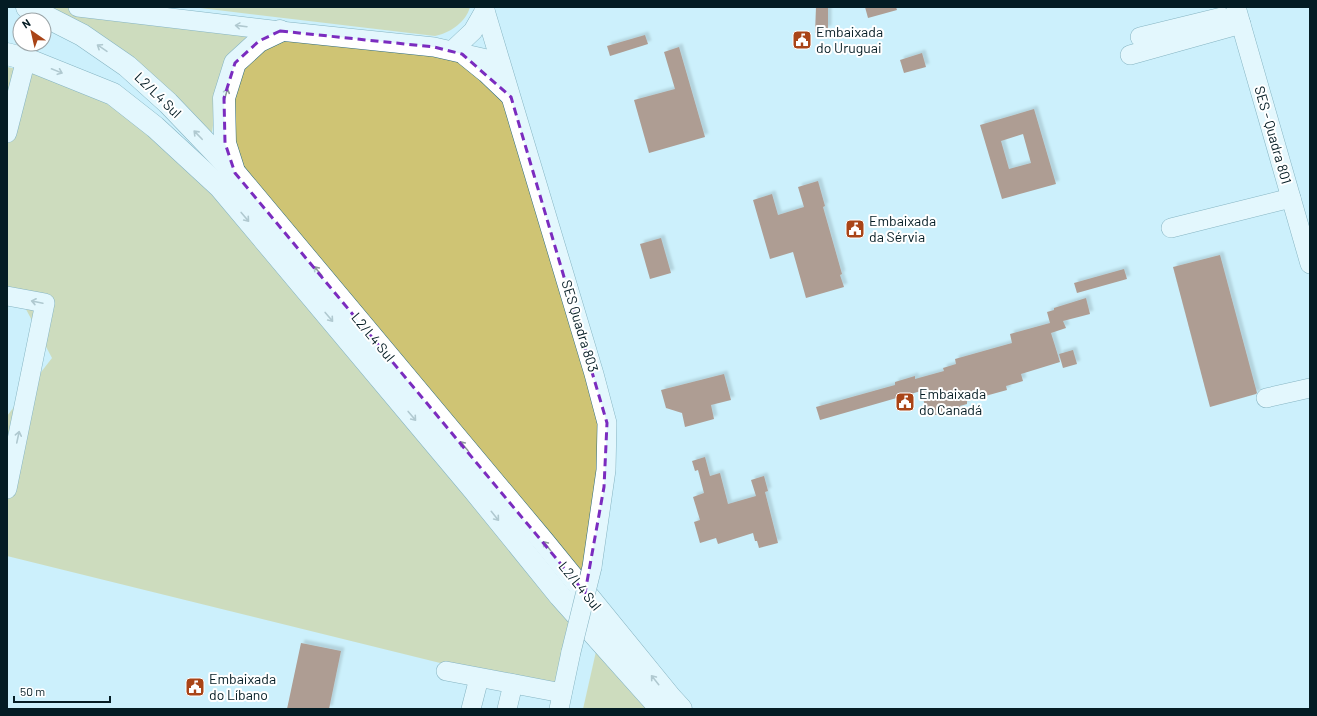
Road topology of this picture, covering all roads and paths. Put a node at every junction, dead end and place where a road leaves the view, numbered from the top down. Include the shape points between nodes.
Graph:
1 (27, 7) edge
2 (78, 7) edge
3 (484, 8) edge
4 (1238, 15) edge
5 (280, 31) junction
6 (1140, 36) dead end
7 (459, 50) junction
8 (498, 53) junction
9 (1130, 55) dead end
10 (17, 56) edge
11 (511, 97) junction
12 (7, 133) edge
13 (235, 173) junction
14 (1291, 198) junction
15 (1172, 228) dead end
16 (1310, 264) edge
17 (7, 296) edge
18 (1310, 388) edge
19 (1266, 398) dead end
20 (7, 489) edge
21 (446, 671) dead end
22 (479, 678) junction
23 (513, 684) junction
24 (561, 701) edge
25 (472, 709) edge
26 (507, 709) edge
27 (661, 709) edge
28 (681, 709) edge

13 -> 1 main road, L2/L4 Sul via 168,103 127,66 82,35
5 -> 2 street
3 - 7 street via 473,31
3 - 8 street, SES Quadra 803
4 - 6 street
4 - 9 street
4 - 14 street, SES - Quadra 801
5 - 7 street
13 -> 5 main road via 225,143 224,98 235,63 259,41
7 - 8 street
7 - 11 street
8 - 11 street, SES Quadra 803
10 - 12 street
10 -> 27 main road, L2/L4 Sul via 113,94 155,127 220,187 560,596
11 - 24 street, SES Quadra 803, bridge via 607,423 606,470 592,567
28 -> 13 main road, L2/L4 Sul via 544,541
14 - 15 street
14 - 16 street, SES - Quadra 801
20 -> 17 street via 45,304
18 - 19 street
21 - 22 street
22 - 23 street
22 - 25 street
23 - 24 street
23 - 26 street

